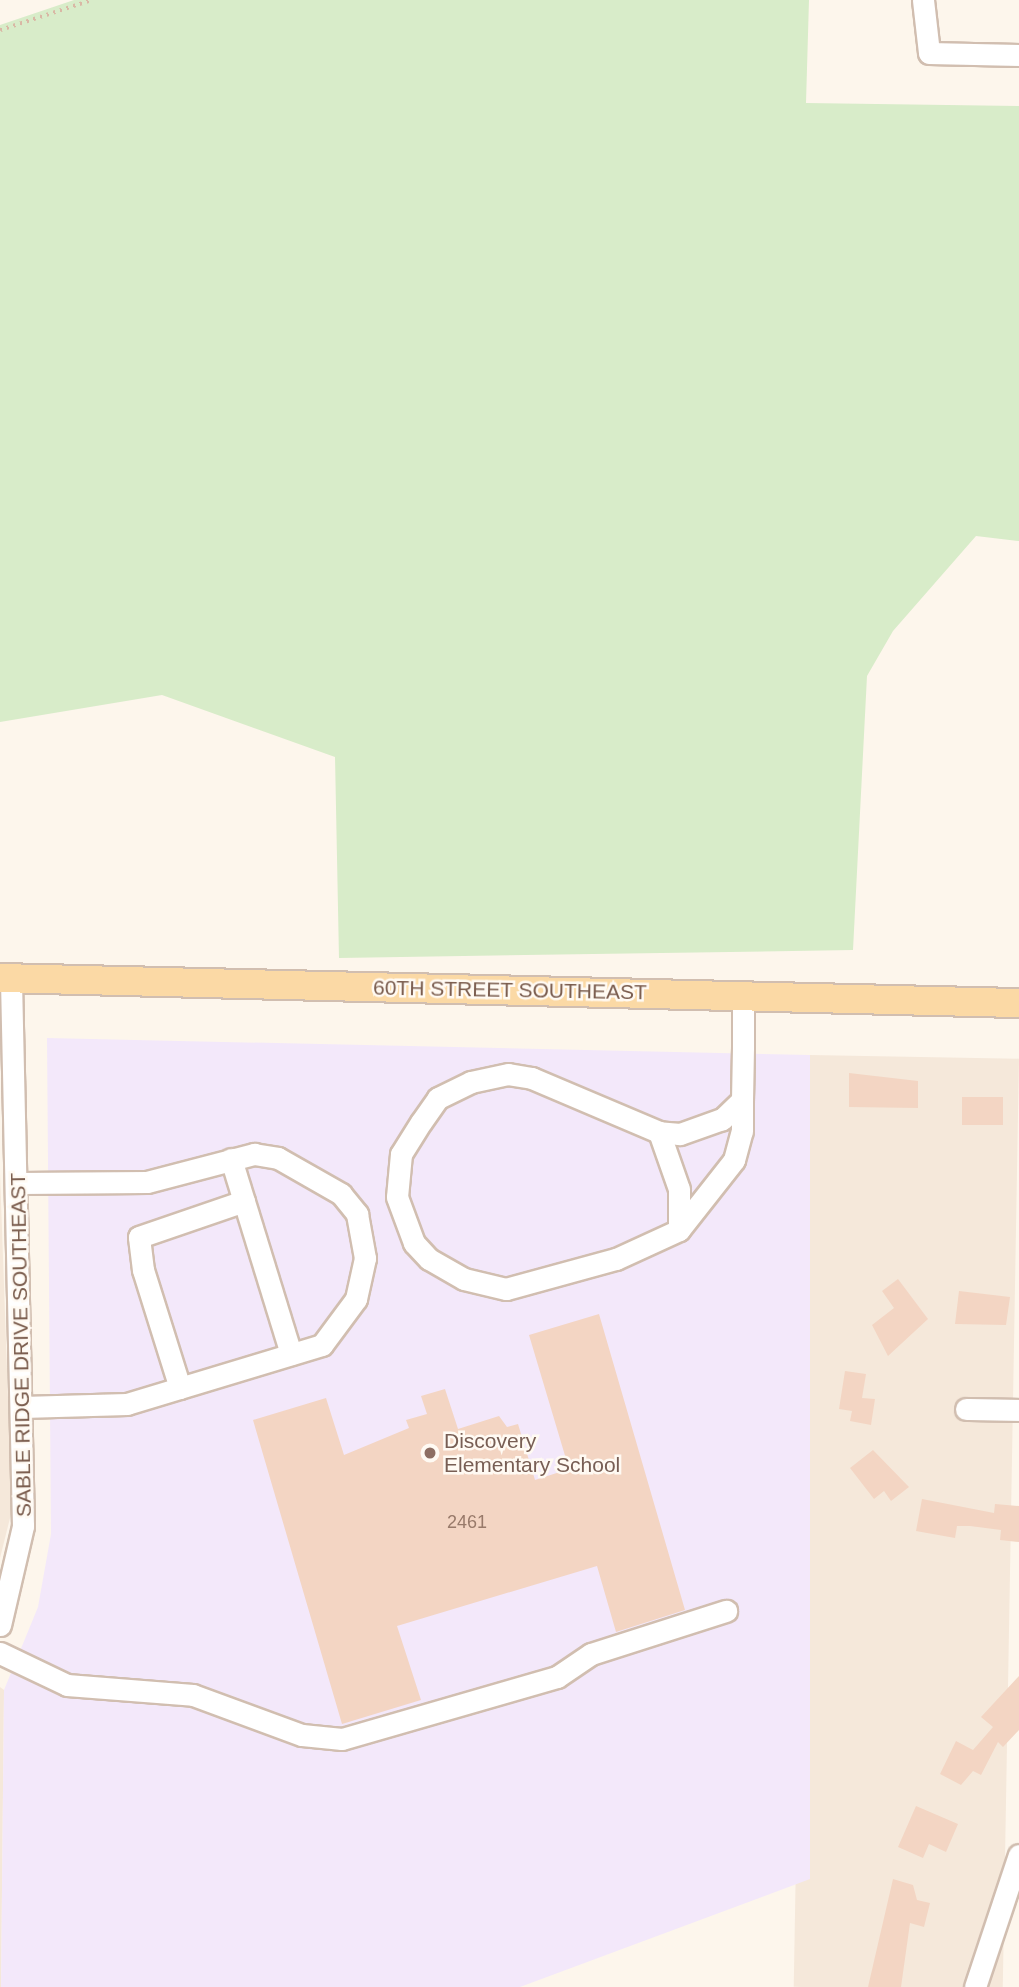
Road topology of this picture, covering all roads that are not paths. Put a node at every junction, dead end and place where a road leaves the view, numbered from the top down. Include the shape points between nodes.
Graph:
1 (923, 0) edge
2 (1019, 55) edge
3 (5, 978) edge
4 (743, 995) junction
5 (1019, 1003) edge
6 (742, 1100) junction
7 (659, 1132) junction
8 (231, 1159) junction
9 (20, 1183) junction
10 (244, 1201) junction
11 (679, 1230) junction
12 (291, 1354) junction
13 (180, 1388) junction
14 (22, 1408) junction
15 (966, 1409) dead end
16 (1019, 1410) edge
17 (726, 1611) dead end
18 (0, 1625) edge
19 (0, 1653) edge
20 (1019, 1855) edge
21 (975, 1987) edge

1 - 2 street via 929,53
3 - 4 main road, 60TH STREET SOUTHEAST
3 - 9 street, SABLE RIDGE DRIVE SOUTHEAST
4 - 5 main road, 60TH STREET SOUTHEAST
4 - 6 street
6 - 7 street via 701,1129
6 - 11 street via 734,1160
7 - 11 street via 679,1189
7 - 11 street via 531,1078 508,1074 471,1082 438,1098 408,1143 397,1197 414,1243 429,1259 464,1279 506,1289 616,1259
8 - 9 street via 147,1182
8 - 10 street
8 - 12 street via 254,1154 304,1168 329,1182 357,1214 365,1258 356,1299 322,1345
9 - 14 street, SABLE RIDGE DRIVE SOUTHEAST
10 - 12 street
10 - 13 street via 139,1237 143,1270
12 - 13 street
13 - 14 street via 127,1404
14 - 18 street, SABLE RIDGE DRIVE SOUTHEAST via 23,1526
15 - 16 street
17 - 19 street via 591,1654 557,1678 342,1739 302,1734 193,1695 67,1685
20 - 21 street

